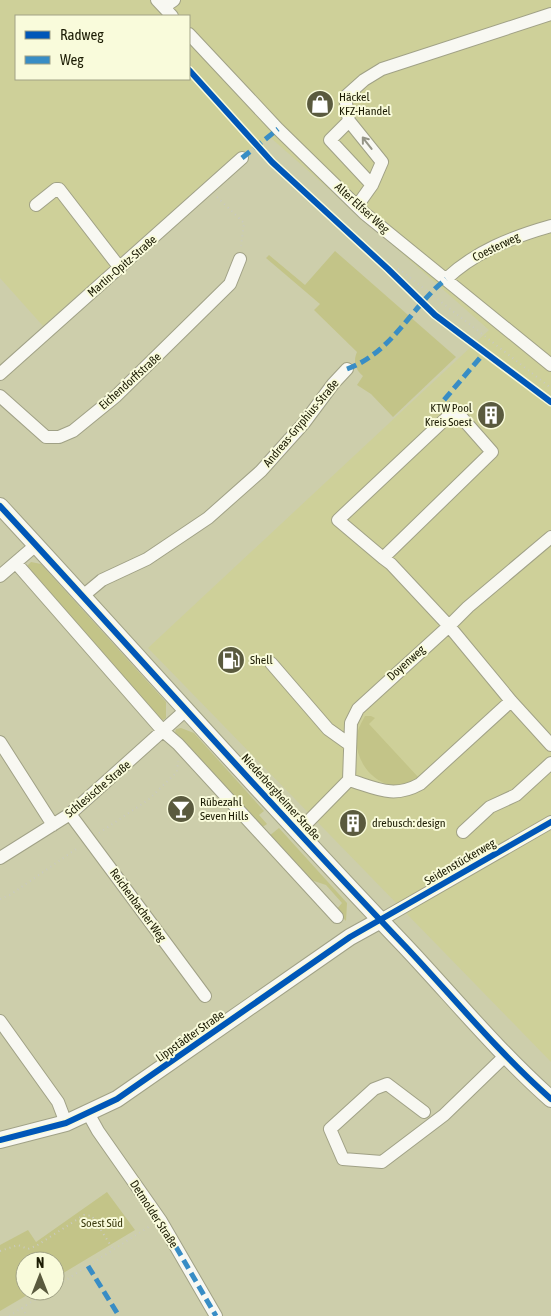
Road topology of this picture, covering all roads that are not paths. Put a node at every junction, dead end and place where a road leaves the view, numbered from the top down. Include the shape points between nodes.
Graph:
1 (551, 14) edge
2 (190, 35) edge
3 (349, 121) junction
4 (242, 158) dead end
5 (372, 185) junction
6 (36, 205) dead end
7 (357, 206) junction
8 (551, 226) edge
9 (240, 259) road end
10 (120, 268) junction
11 (446, 278) junction
12 (551, 365) edge
13 (347, 369) dead end
14 (0, 374) edge
15 (0, 396) edge
16 (0, 506) edge
17 (551, 537) edge
18 (36, 545) junction
19 (383, 558) junction
20 (16, 563) junction
21 (0, 576) edge
22 (84, 595) junction
23 (449, 626) junction
24 (271, 663) dead end
25 (511, 701) junction
26 (187, 709) junction
27 (164, 731) junction
28 (0, 742) edge
29 (349, 744) junction
30 (551, 745) edge
31 (551, 763) edge
32 (349, 780) junction
33 (70, 814) junction
34 (551, 822) edge
35 (53, 825) junction
36 (463, 832) dead end
37 (297, 833) junction
38 (0, 858) edge
39 (337, 917) dead end
40 (379, 921) junction
41 (205, 996) dead end
42 (0, 1021) edge
43 (506, 1056) junction
44 (551, 1099) edge
45 (424, 1112) dead end
46 (88, 1114) junction
47 (66, 1123) junction
48 (0, 1140) edge
49 (216, 1316) edge

1 - 3 street via 382,69 345,97
2 - 7 street, Alter Elfser Weg via 278,129
5 -> 3 street via 382,162
3 - 5 street via 330,140
4 - 10 street, Martin-Opitz-Straße
5 - 7 street
6 - 10 street via 59,189
7 - 11 street, Alter Elfser Weg
8 - 11 street, Coesterweg via 508,238 460,265
9 - 15 street, Eichendorffstraße via 230,284 123,389 73,431 59,437 46,437
10 - 14 street, Martin-Opitz-Straße
11 - 12 street, Alter Elfser Weg via 470,302
13 - 22 street, Andreas-Gryphius-Straße via 304,424 261,471 208,518 147,559 102,580
16 - 18 main road, Niederbergheimer Straße
17 - 23 street, Doyenweg
18 - 20 street
18 - 22 main road, Niederbergheimer Straße
19 - 19 street via 492,452 455,410 338,520
19 - 23 street
20 - 21 street
20 - 27 street
22 - 26 main road, Niederbergheimer Straße
23 - 25 street
23 - 29 street, Doyenweg via 364,702 353,716
24 - 29 street via 328,729
25 - 30 street
25 - 32 street via 412,789 393,793
26 - 27 street, Schlesische Straße
26 - 37 main road, Niederbergheimer Straße
27 - 33 street, Schlesische Straße
27 - 39 street
28 - 35 street
29 - 32 street, Doyenweg
31 - 36 street via 516,794 490,807
32 - 37 street
33 - 35 street, Schlesische Straße
33 - 41 street, Reichenbacher Weg
34 - 40 street, Seidenstückerweg
35 - 38 street, Schlesische Straße
37 - 40 main road, Niederbergheimer Straße
40 - 43 main road, Niederbergheimer Straße
40 - 46 main road, Lippstädter Straße via 144,1081
42 - 47 street via 58,1102
43 - 44 main road, Niederbergheimer Straße
43 - 45 street via 444,1115 382,1162 343,1159 330,1129 374,1089 387,1084
46 - 47 main road, Lippstädter Straße
46 - 49 street, Detmolder Straße via 161,1220
47 - 48 main road, Lippstädter Straße

